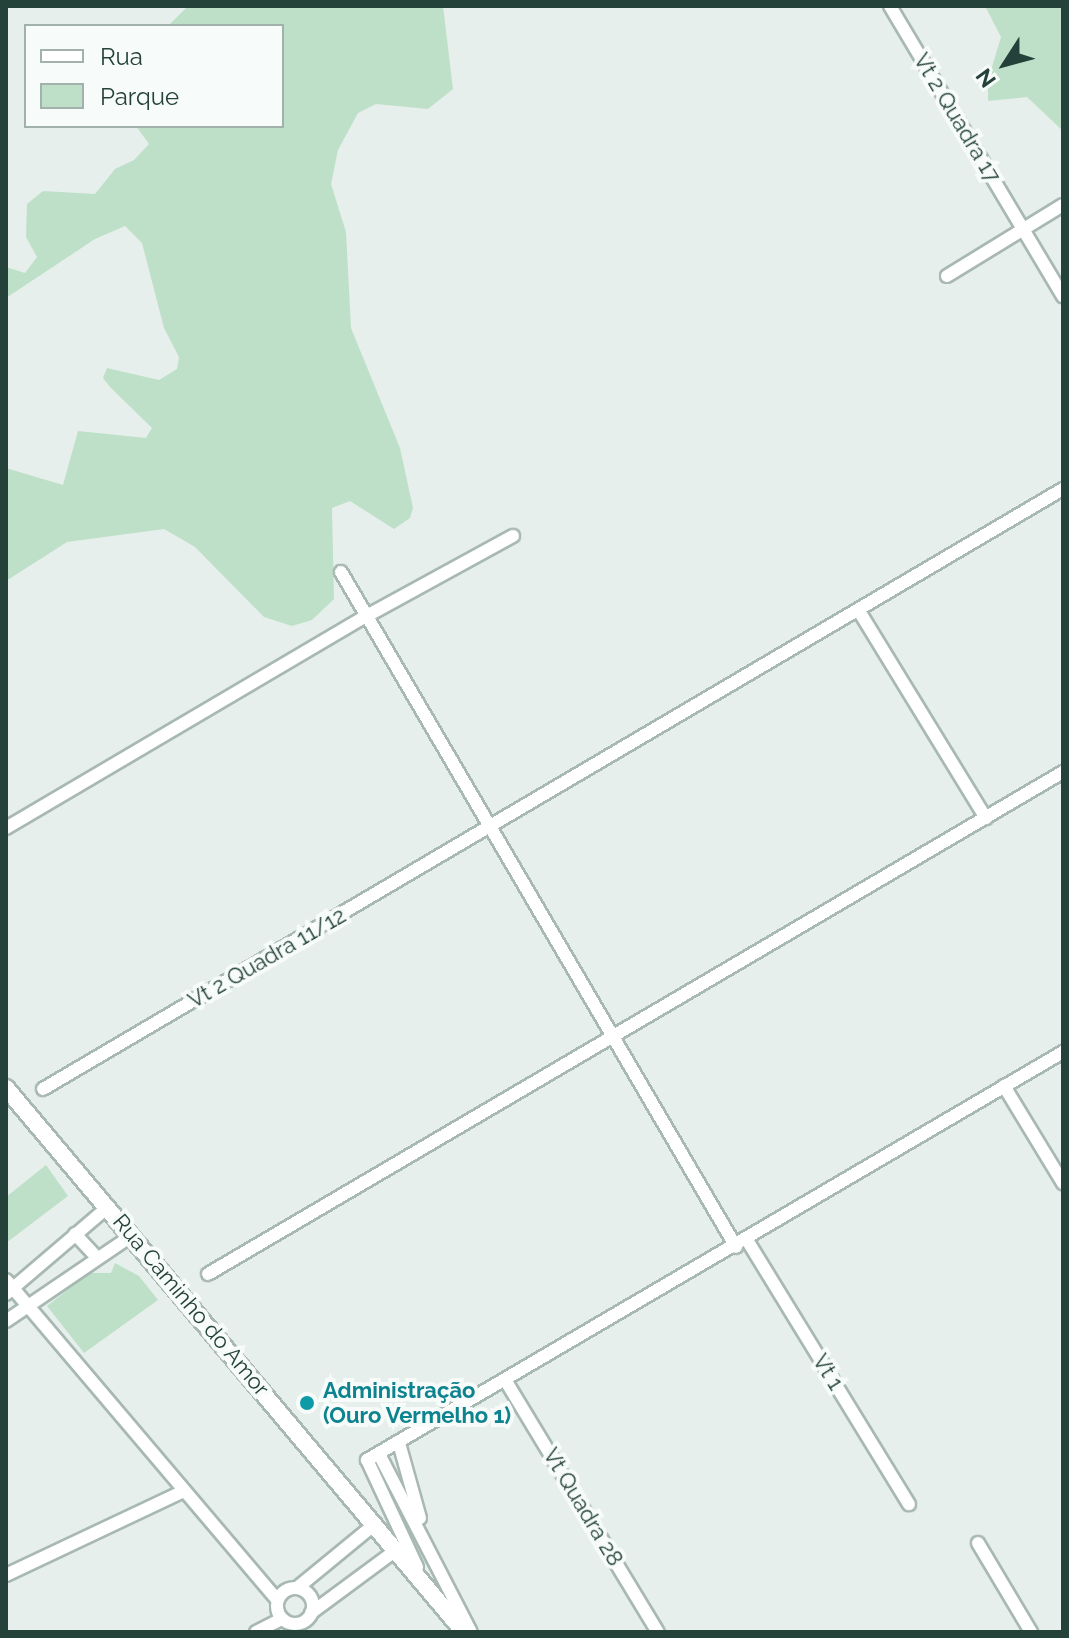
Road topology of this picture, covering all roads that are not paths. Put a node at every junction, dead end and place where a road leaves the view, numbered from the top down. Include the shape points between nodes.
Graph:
1 (890, 6) edge
2 (1063, 205) edge
3 (1023, 229) junction
4 (947, 276) dead end
5 (1063, 296) edge
6 (1063, 489) edge
7 (513, 536) dead end
8 (341, 572) dead end
9 (859, 611) junction
10 (363, 618) junction
11 (1063, 772) edge
12 (986, 818) junction
13 (490, 826) junction
14 (6, 828) edge
15 (613, 1039) junction
16 (1063, 1052) edge
17 (1004, 1086) junction
18 (6, 1088) edge
19 (43, 1089) dead end
20 (1063, 1183) edge
21 (108, 1207) junction
22 (75, 1234) junction
23 (131, 1236) junction
24 (742, 1243) junction
25 (97, 1258) junction
26 (208, 1274) dead end
27 (8, 1287) edge
28 (31, 1308) junction
29 (6, 1321) edge
30 (507, 1383) junction
31 (399, 1443) junction
32 (373, 1457) junction
33 (184, 1491) junction
34 (909, 1504) dead end
35 (375, 1524) junction
36 (978, 1543) dead end
37 (396, 1550) junction
38 (437, 1562) junction
39 (6, 1575) edge
40 (297, 1588) junction
41 (277, 1600) junction
42 (440, 1603) junction
43 (311, 1613) junction
44 (282, 1619) junction
45 (305, 1627) edge
46 (256, 1632) edge
47 (464, 1632) edge
48 (471, 1632) edge
49 (658, 1632) edge
50 (1031, 1632) edge

1 - 3 street, Vt 2 Quadra 17
2 - 3 street
3 - 4 street
3 - 5 street, Vt 2 Quadra 17
6 - 9 street, Vt 2 Quadra 11/12
7 - 10 street
8 - 10 street, Vt 1
9 - 12 street
9 - 13 street, Vt 2 Quadra 11/12
10 - 13 street, Vt 1
10 - 14 street
11 - 12 street
12 - 15 street
13 - 15 street, Vt 1
13 - 19 street, Vt 2 Quadra 11/12
15 - 24 street, Vt 1
15 - 26 street
16 - 17 street
17 - 20 street
17 - 24 street
18 - 21 street, Rua Caminho do Amor
21 - 22 street
21 - 23 street, Rua Caminho do Amor
22 - 25 street
22 - 27 street
23 - 25 street
23 - 35 street, Rua Caminho do Amor
24 - 30 street
24 - 34 street, Vt 1
25 - 28 street
27 - 28 street
28 - 29 street
28 - 33 street
30 - 31 street
30 - 49 street, Vt Quadra 28
31 - 32 street
31 - 38 street
32 - 38 street
32 - 42 street via 401,1541
33 - 39 street
33 - 41 street
35 - 37 street, Rua Caminho do Amor
35 - 40 street
36 - 50 street
37 - 42 street, Rua Caminho do Amor
37 - 43 street
38 - 48 street
40 - 41 street
40 - 43 street via 311,1597
41 - 44 street
42 - 47 street, Rua Caminho do Amor
43 - 45 street
44 - 45 street
44 - 46 street

